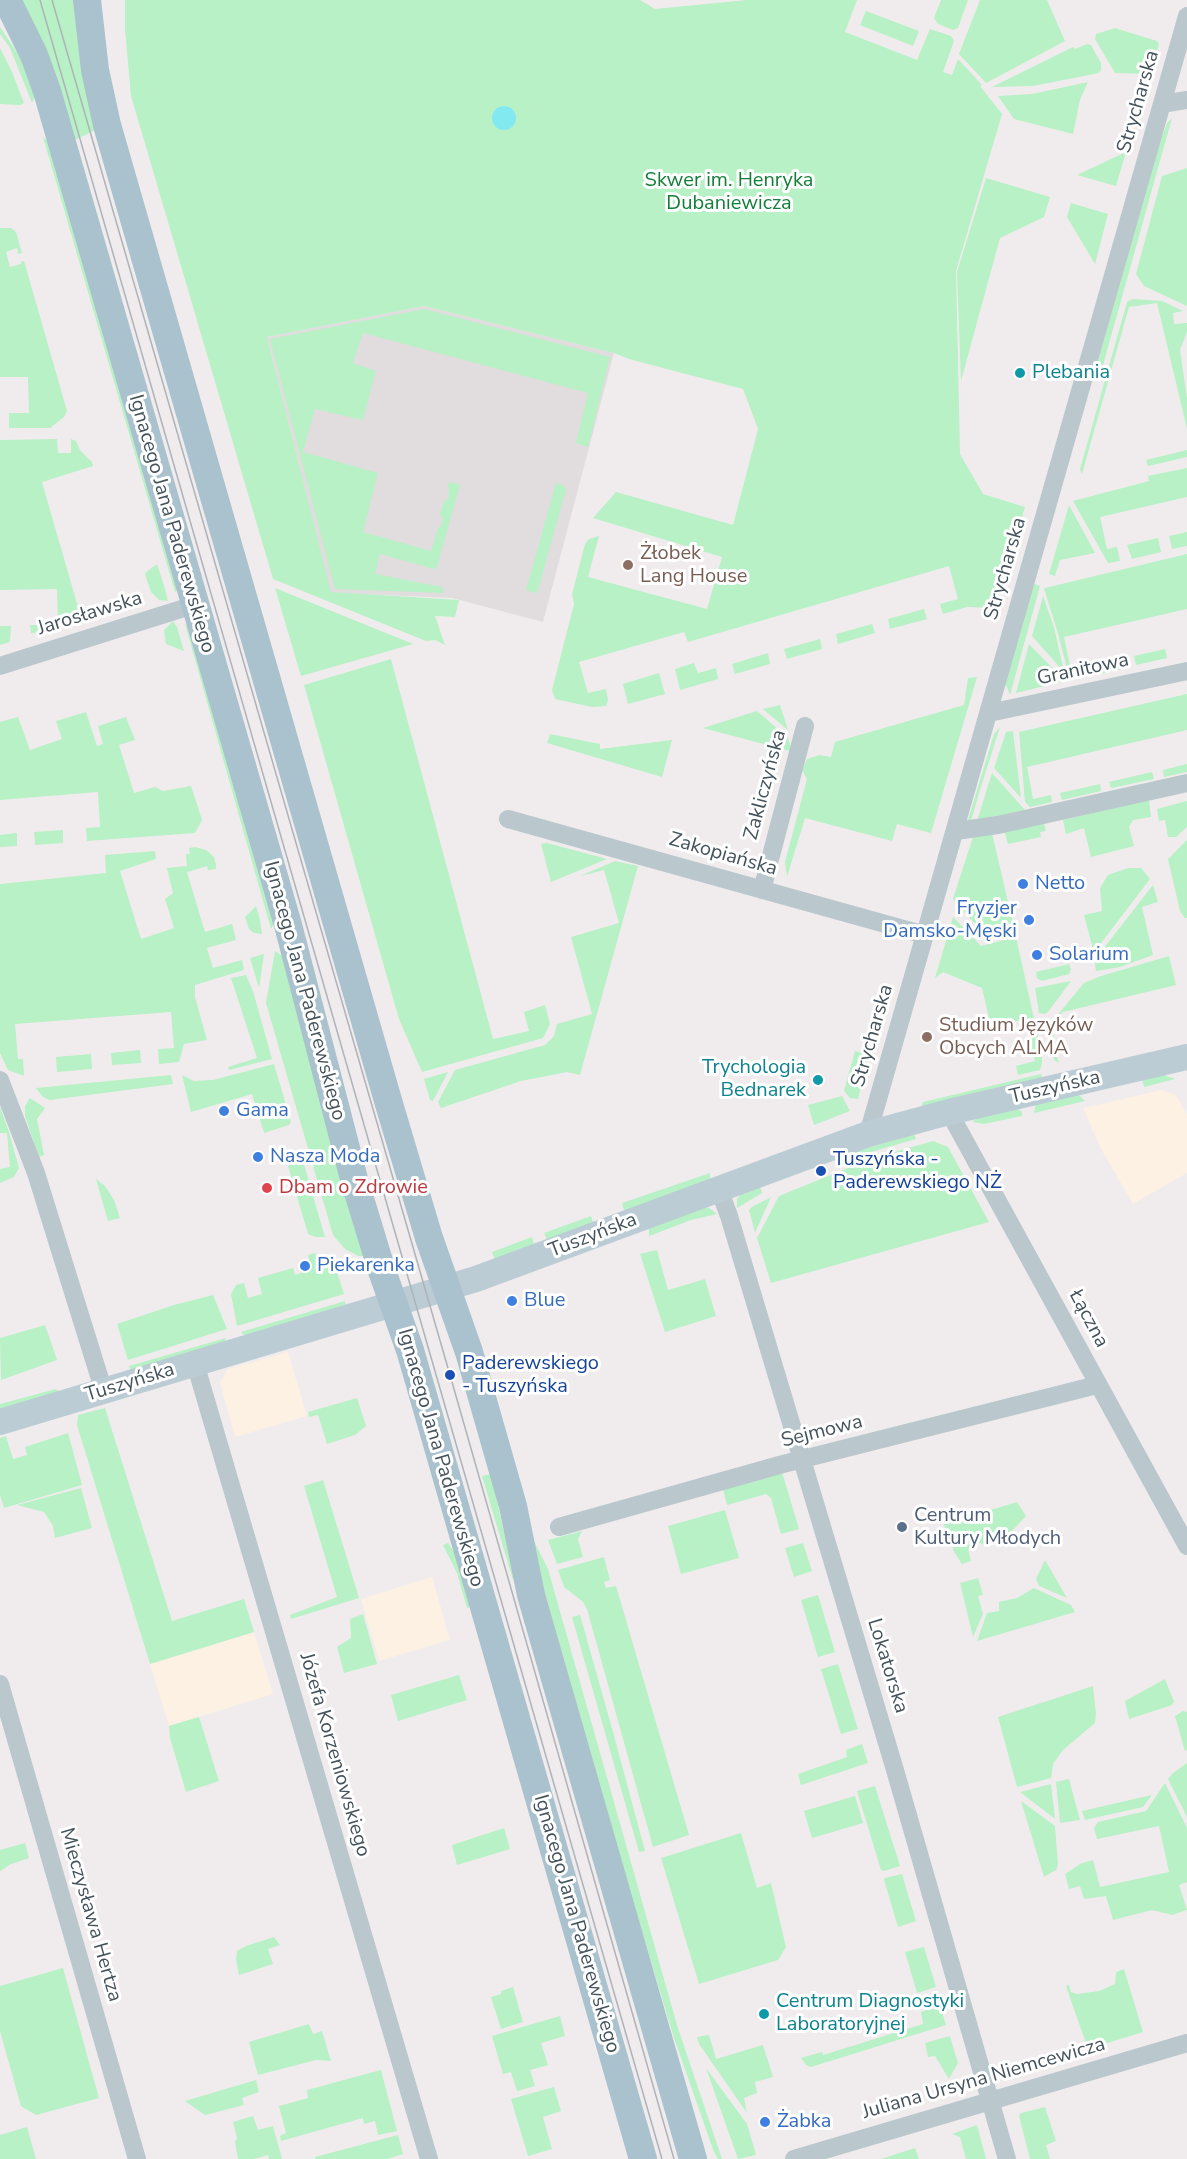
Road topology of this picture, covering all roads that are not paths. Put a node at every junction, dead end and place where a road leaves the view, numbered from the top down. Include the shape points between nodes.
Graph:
1 (7, 0) edge
2 (87, 0) edge
3 (1187, 16) edge
4 (1187, 100) edge
5 (1162, 104) junction
6 (194, 605) junction
7 (0, 666) edge
8 (1187, 671) edge
9 (989, 713) junction
10 (805, 726) dead end
11 (1187, 783) edge
12 (508, 819) dead end
13 (956, 831) junction
14 (762, 890) junction
15 (925, 935) junction
16 (1186, 1059) edge
17 (0, 1080) edge
18 (949, 1112) junction
19 (868, 1134) junction
20 (719, 1189) junction
21 (446, 1288) junction
22 (394, 1304) junction
23 (195, 1364) junction
24 (1097, 1385) junction
25 (104, 1392) junction
26 (0, 1422) edge
27 (801, 1460) junction
28 (559, 1527) dead end
29 (1187, 1546) edge
30 (0, 1684) edge
31 (1187, 2043) edge
32 (989, 2101) junction
33 (137, 2159) edge
34 (429, 2159) edge
35 (644, 2159) edge
36 (693, 2159) edge
37 (794, 2159) edge
38 (1006, 2159) edge

1 - 6 main road, Ignacego Jana Paderewskiego via 47,91
2 - 21 main road via 95,70 107,125 389,1104
3 - 5 street, Strycharska
4 - 5 street
5 - 9 street, Strycharska
6 - 7 street, Jarosławska
6 - 22 main road, Ignacego Jana Paderewskiego via 288,925 354,1179
8 - 9 street, Granitowa
9 - 13 street, Strycharska
10 - 14 street, Zakliczyńska
11 - 13 street
12 - 14 street, Zakopiańska
13 - 15 street, Strycharska
14 - 15 street, Zakopiańska
15 - 19 street, Strycharska
16 - 18 street, Tuszyńska
17 - 25 street via 36,1173
18 - 19 street, Tuszyńska
18 - 24 street, Łączna
19 - 20 street, Tuszyńska
20 - 21 street, Tuszyńska
20 - 27 street, Lokatorska
21 - 22 street, Tuszyńska
21 - 36 main road via 469,1352 513,1506 531,1595
22 - 23 street, Tuszyńska
22 - 35 main road, Ignacego Jana Paderewskiego
23 - 25 street, Tuszyńska
23 - 34 street, Józefa Korzeniowskiego
24 - 27 street, Sejmowa
24 - 29 street, Łączna
25 - 26 street, Tuszyńska
27 - 28 street, Sejmowa
27 - 32 street, Lokatorska via 902,1792
30 - 33 street, Mieczysława Hertza
31 - 32 street, Juliana Ursyna Niemcewicza
32 - 37 street, Juliana Ursyna Niemcewicza
32 - 38 street, Lokatorska

